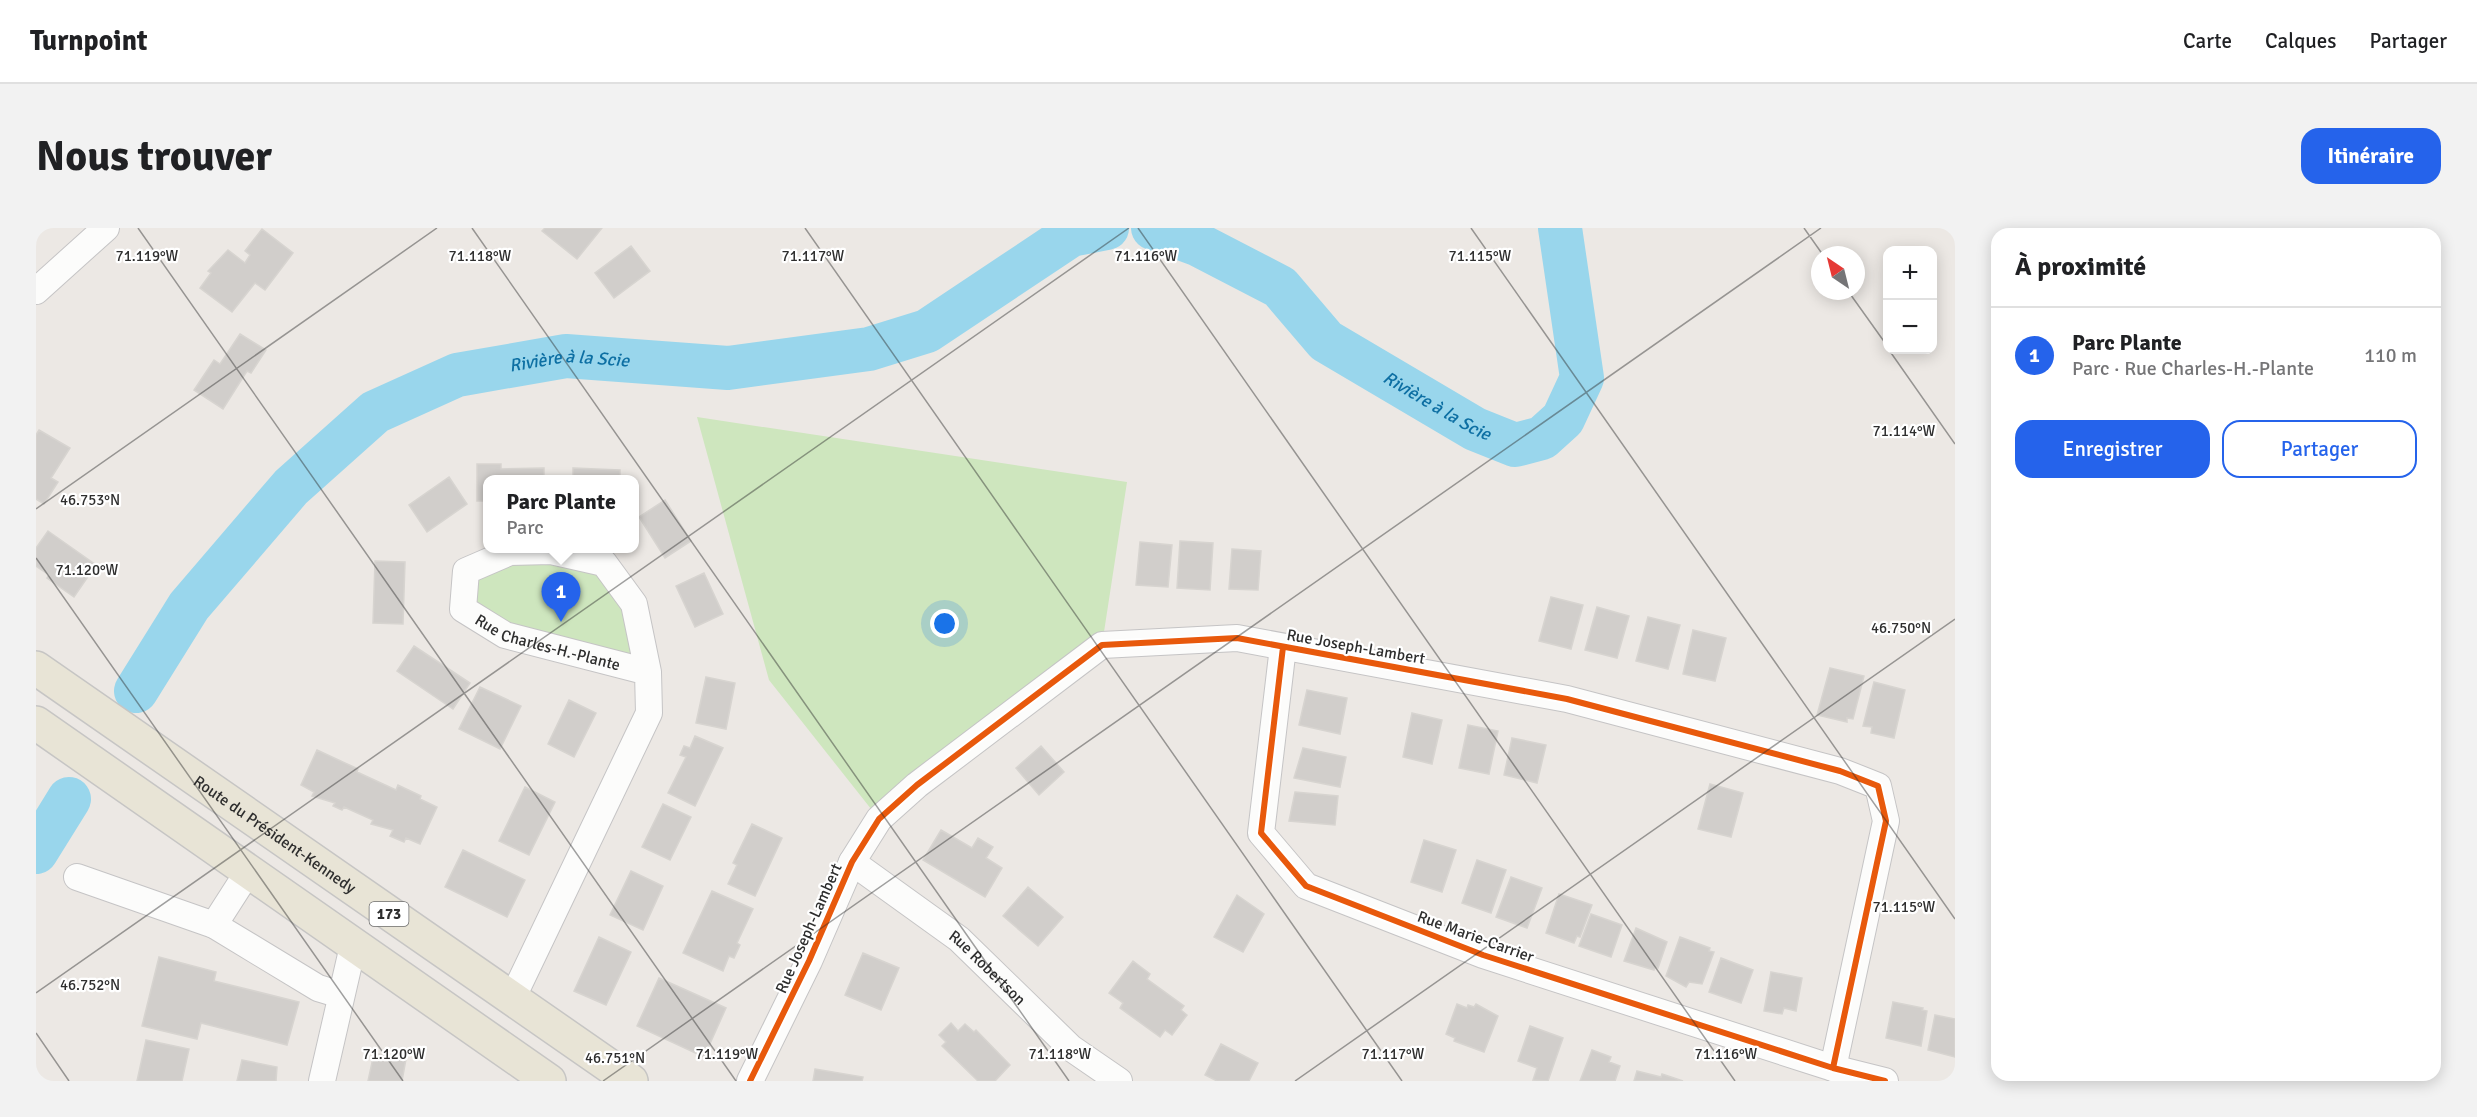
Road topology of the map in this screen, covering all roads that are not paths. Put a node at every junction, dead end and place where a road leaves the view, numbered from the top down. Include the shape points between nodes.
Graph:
1 (105, 228) edge
2 (36, 291) edge
3 (508, 553) edge
4 (560, 553) edge
5 (1283, 647) junction
6 (36, 668) edge
7 (648, 672) junction
8 (36, 723) edge
9 (852, 862) junction
10 (248, 872) junction
11 (77, 877) dead end
12 (214, 925) junction
13 (353, 946) junction
14 (341, 995) junction
15 (512, 999) junction
16 (1833, 1068) junction
17 (322, 1081) edge
18 (549, 1081) edge
19 (631, 1081) edge
20 (750, 1081) edge
21 (1119, 1081) edge
22 (1884, 1081) edge

1 - 2 street
3 - 7 street, Rue Charles-H.-Plante via 466,571 463,609 505,635
4 - 7 street, Rue Charles-H.-Plante via 604,563 634,604
5 - 9 street, Rue Joseph-Lambert via 1237,638 1102,645 917,785 879,819
5 - 16 street, Rue Marie-Carrier via 1261,833 1306,886 1483,955
5 - 16 street, Rue Joseph-Lambert via 1567,699 1840,771 1878,786 1886,821
6 - 15 main road, Route du Président-Kennedy / 173
7 - 15 street, Rue Charles-H.-Plante via 649,713
8 - 10 main road
9 - 20 street, Rue Joseph-Lambert via 809,962
9 - 21 street, Rue Robertson via 959,939 1071,1048
10 - 12 street
10 - 13 main road
11 - 12 street
12 - 14 street via 318,988
13 - 14 street
13 - 18 main road
14 - 17 street
15 - 19 main road, Route du Président-Kennedy / 173
16 - 22 street, Rue Marie-Carrier

